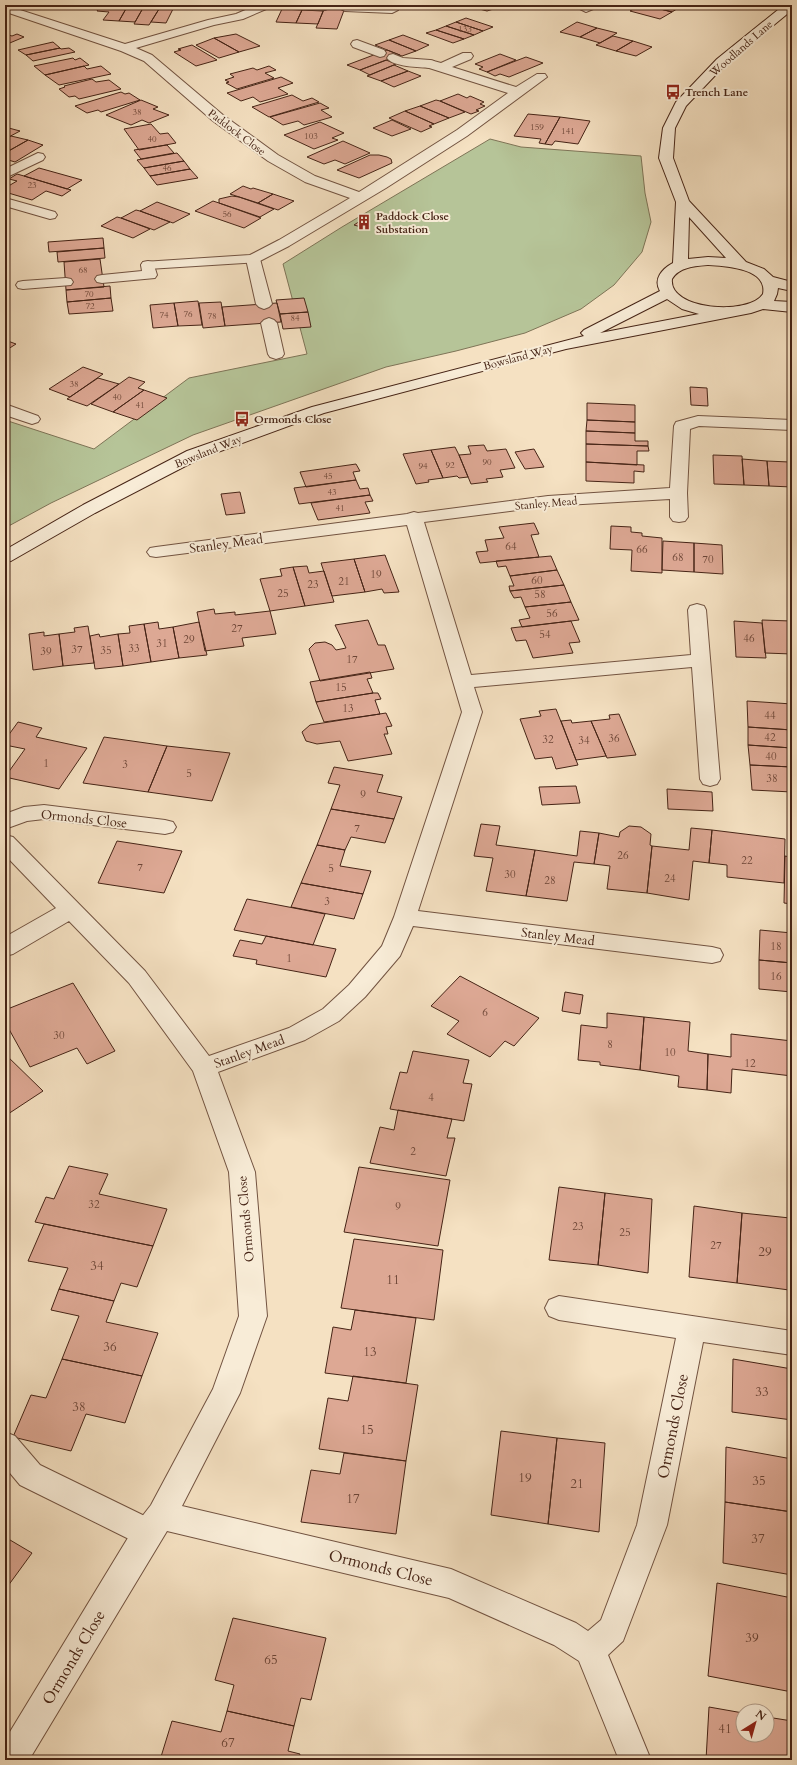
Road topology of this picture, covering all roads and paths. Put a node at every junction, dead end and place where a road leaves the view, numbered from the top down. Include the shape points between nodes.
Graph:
1 (267, 5) edge
2 (277, 5) edge
3 (791, 5) edge
4 (5, 6) edge
5 (325, 7) dead end
6 (344, 8) dead end
7 (392, 10) dead end
8 (357, 44) dead end
9 (125, 48) junction
10 (380, 53) dead end
11 (467, 56) dead end
12 (393, 58) dead end
13 (443, 67) junction
14 (541, 77) dead end
15 (517, 92) junction
16 (38, 157) dead end
17 (5, 174) edge
18 (360, 197) junction
19 (5, 202) edge
20 (683, 202) junction
21 (50, 215) dead end
22 (253, 259) junction
23 (740, 264) junction
24 (680, 266) junction
25 (102, 279) dead end
26 (768, 280) junction
27 (66, 282) dead end
28 (23, 285) dead end
29 (792, 287) edge
30 (668, 293) junction
31 (264, 304) dead end
32 (761, 304) junction
33 (792, 307) edge
34 (736, 311) junction
35 (269, 323) dead end
36 (565, 345) junction
37 (276, 354) dead end
38 (5, 409) edge
39 (32, 419) dead end
40 (792, 425) edge
41 (678, 494) junction
42 (414, 517) junction
43 (679, 517) dead end
44 (156, 552) dead end
45 (5, 557) edge
46 (697, 610) dead end
47 (701, 660) junction
48 (464, 682) junction
49 (710, 779) dead end
50 (5, 822) edge
51 (165, 827) dead end
52 (5, 842) edge
53 (71, 909) junction
54 (404, 917) junction
55 (5, 948) edge
56 (712, 955) dead end
57 (204, 1067) junction
58 (559, 1308) dead end
59 (692, 1328) junction
60 (792, 1343) edge
61 (5, 1445) edge
62 (155, 1524) junction
63 (590, 1650) junction
64 (11, 1760) edge
65 (635, 1760) edge

1 - 9 street via 239,17 212,22
2 - 5 street
3 - 20 street, Woodlands Lane via 721,62 680,105 669,128 666,158
4 - 9 street, Paddock Close via 10,10
6 - 7 street
8 - 10 street
9 - 18 street, Paddock Close via 148,58 218,118 273,158 310,179
11 - 13 street
12 - 13 street
13 - 15 street
14 - 15 street
15 - 18 street via 462,133
16 - 17 street
18 - 22 street
19 - 21 street
20 - 23 street, Woodlands Lane
20 - 24 street, Woodlands Lane
22 - 25 street via 148,265 150,275
22 - 31 street
23 - 24 street via 708,261
23 - 26 street
24 - 30 street via 665,278 664,286
26 - 29 street
26 - 32 street via 772,288 769,296
27 - 28 street
30 - 34 street via 689,306 704,310
30 - 36 street, Bowsland Way
32 - 33 street
32 - 34 street
34 - 36 street, Bowsland Way
35 - 37 street
36 - 45 street, Bowsland Way via 318,410 193,455 89,509
38 - 39 street
40 - 41 street via 698,421 682,426
41 - 42 street, Stanley Mead via 548,501
41 - 43 street
42 - 44 street, Stanley Mead
42 - 48 street, Stanley Mead
46 - 47 street
47 - 48 street
47 - 49 street
48 - 54 street, Stanley Mead via 472,712
50 - 51 street, Ormonds Close via 24,814 44,812
52 - 53 street, Ormonds Close
53 - 55 street
53 - 57 street, Ormonds Close via 137,977
54 - 56 street, Stanley Mead
54 - 57 street, Stanley Mead via 392,950 358,991 331,1015 296,1034
57 - 62 street, Ormonds Close via 242,1172 253,1316 226,1393
58 - 59 street
59 - 60 street
59 - 63 street, Ormonds Close via 652,1525 612,1630
61 - 62 street, Ormonds Close via 30,1475
62 - 63 street, Ormonds Close via 451,1584 565,1634
62 - 64 street, Ormonds Close
63 - 65 street

